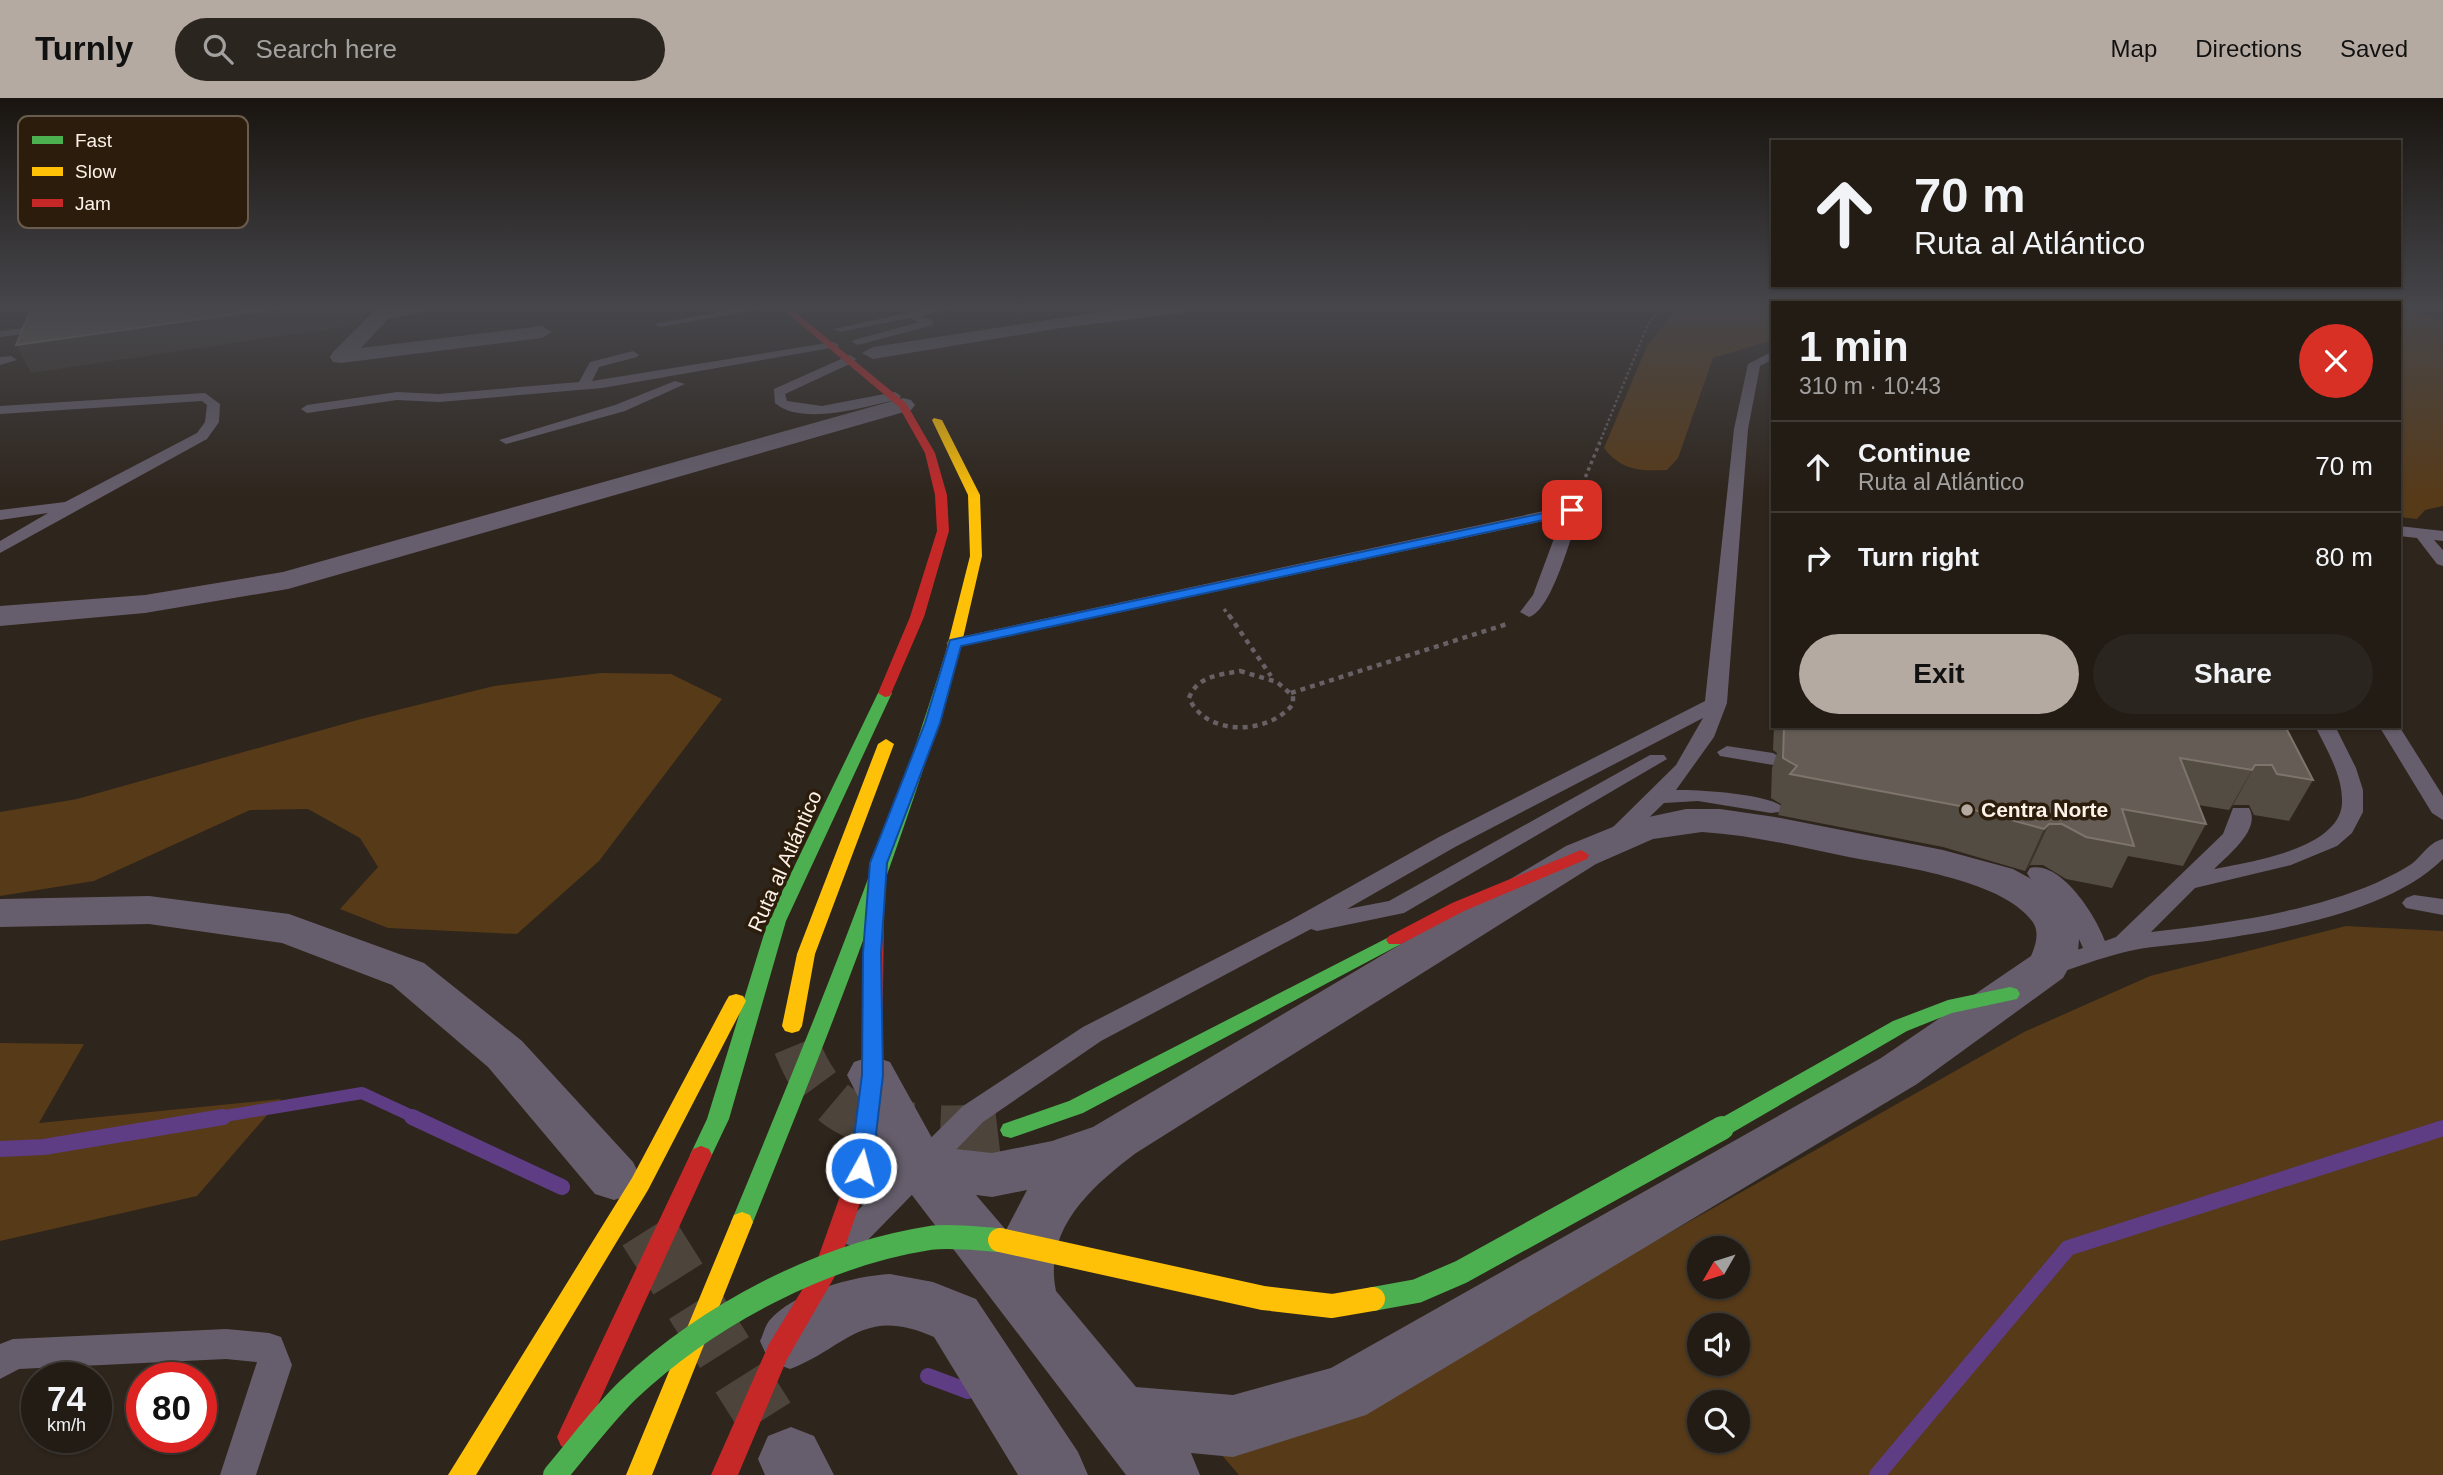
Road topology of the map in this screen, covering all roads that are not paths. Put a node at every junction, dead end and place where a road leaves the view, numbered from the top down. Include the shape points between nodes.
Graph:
1 (591, 371) edge
2 (691, 371) edge
3 (753, 371) edge
4 (819, 371) edge
5 (867, 371) edge
6 (1753, 371) edge
7 (584, 385) junction
8 (908, 401) junction
9 (306, 409) dead end
10 (0, 410) edge
11 (506, 440) dead end
12 (71, 505) junction
13 (0, 515) edge
14 (2401, 530) edge
15 (943, 531) junction
16 (2421, 533) junction
17 (2443, 536) edge
18 (0, 548) edge
19 (2443, 561) edge
20 (1529, 612) road end
21 (0, 616) edge
22 (955, 643) junction
23 (916, 661) dead end
24 (1717, 703) junction
25 (893, 725) dead end
26 (2326, 728) edge
27 (2390, 728) edge
28 (1727, 751) dead end
29 (1657, 759) dead end
30 (1773, 759) dead end
31 (1659, 797) junction
32 (1771, 807) dead end
33 (2241, 813) dead end
34 (2443, 813) edge
35 (1598, 846) junction
36 (2443, 846) edge
37 (879, 863) junction
38 (2038, 873) dead end
39 (2191, 881) junction
40 (2414, 903) dead end
41 (1396, 907) junction
42 (2443, 907) edge
43 (0, 913) edge
44 (777, 921) junction
45 (1297, 927) junction
46 (2125, 943) junction
47 (2096, 951) junction
48 (1353, 964) junction
49 (2028, 981) junction
50 (792, 1026) tunnel mouth
51 (872, 1075) junction
52 (1011, 1130) tunnel mouth
53 (1117, 1138) junction
54 (921, 1167) junction
55 (614, 1178) dead end
56 (823, 1276) junction
57 (1028, 1300) junction
58 (778, 1352) junction
59 (0, 1363) edge
60 (1143, 1456) edge
61 (238, 1475) edge
62 (461, 1475) edge
63 (555, 1475) edge
64 (639, 1475) edge
65 (724, 1475) edge
66 (1055, 1475) edge

1 - 7 lane
2 - 7 lane
3 - 11 lane via 688,381 620,408
4 - 8 lane via 778,392 781,403 793,410 810,410
5 - 8 highway, Ruta al Atlántico
6 - 24 lane via 1741,429
7 - 9 lane via 439,398 397,396
8 - 15 highway, Ruta al Atlántico via 930,453 941,495
8 - 21 street via 288,580 218,596 106,610
8 - 22 highway, Ruta al Atlántico via 953,448 974,495 976,555
10 - 12 lane via 205,397 214,404 212,422 202,436
12 - 13 lane
12 - 18 lane
14 - 16 lane
15 - 23 highway via 943,572
15 - 44 highway, Ruta al Atlántico via 897,668
16 - 17 lane
16 - 19 lane
20 - 22 lane via 1541,596 1572,510
22 - 37 highway, Ruta al Atlántico via 933,723
24 - 31 lane via 1700,749
24 - 45 lane via 1447,842
25 - 50 highway via 808,942 794,989
26 - 39 lane via 2351,785 2352,813 2341,834 2313,851
27 - 34 lane
28 - 30 lane
29 - 41 lane
31 - 32 lane via 1698,795
31 - 35 lane
33 - 39 lane via 2240,826 2231,839
35 - 48 highway via 1458,906
35 - 49 street via 1651,827 1699,820 1744,824 1950,864 1999,880 2033,899 2056,922 2059,947
35 - 53 street
36 - 46 lane via 2421,867 2367,896 2235,929
37 - 51 highway via 872,953
37 - 64 highway, Ruta al Atlántico via 828,1009
38 - 47 lane via 2083,914
39 - 46 lane
40 - 42 lane
41 - 45 lane
41 - 48 lane
43 - 55 street via 149,910 289,929 408,974 505,1054
44 - 62 highway via 640,1184
44 - 63 highway, Ruta al Atlántico via 718,1119 598,1372
45 - 54 lane via 1092,1034 1040,1067 973,1114
46 - 47 lane
47 - 49 lane
48 - 52 highway via 1097,1097
49 - 60 street via 1887,1079 1344,1394
49 - 63 highway, bridge via 1900,1026 1461,1272 1417,1291 1332,1306 1263,1298 1008,1240 932,1238 856,1257 770,1289 718,1320 628,1390
51 - 54 street
51 - 56 highway via 861,1168
53 - 54 street via 1057,1162 992,1175
53 - 57 street via 1083,1162 1055,1192 1024,1268
54 - 56 lane via 859,1227
54 - 57 street
56 - 58 highway
57 - 60 street
58 - 65 highway
58 - 66 street via 804,1328 856,1304 899,1299 929,1305 955,1318
59 - 61 lane via 13,1354 226,1344 269,1348 275,1365

